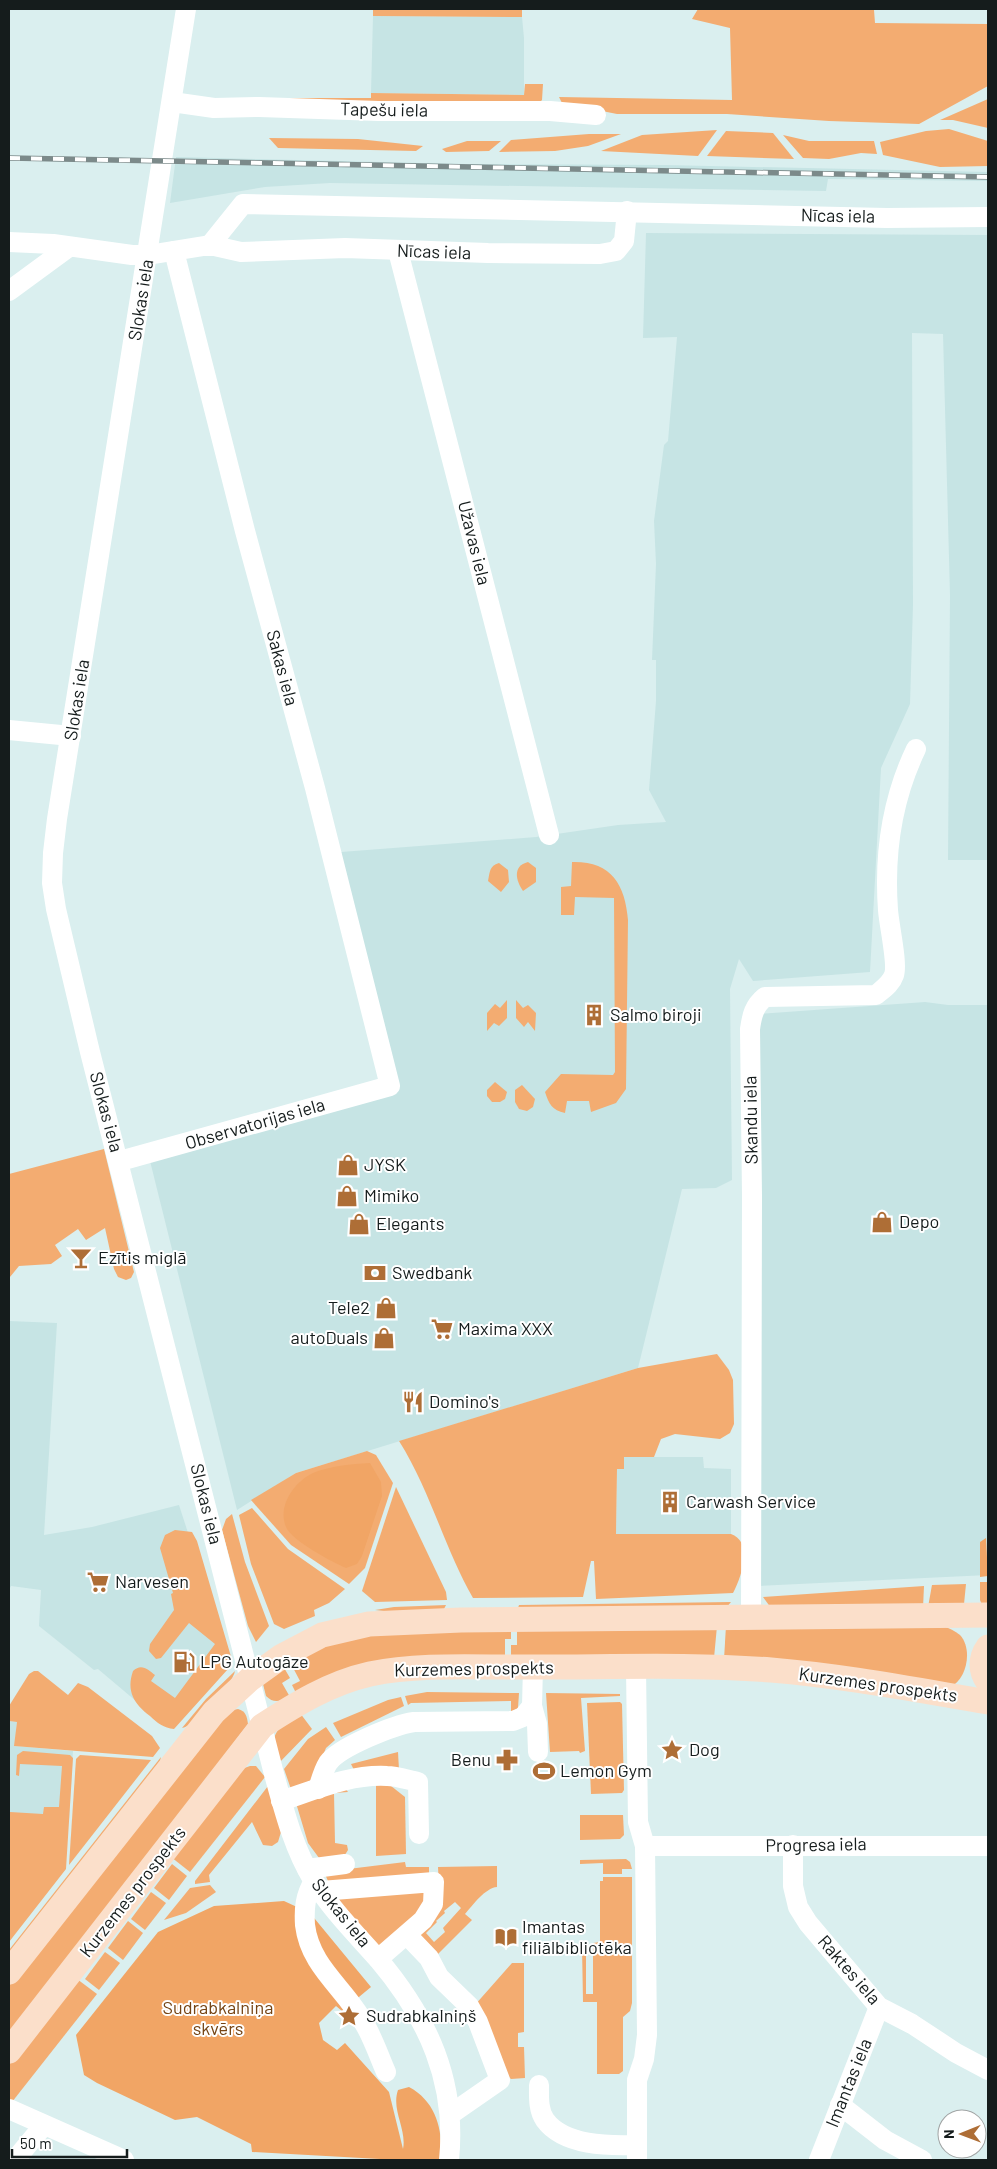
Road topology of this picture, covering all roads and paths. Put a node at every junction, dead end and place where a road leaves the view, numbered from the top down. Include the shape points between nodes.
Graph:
1 (186, 9) edge
2 (172, 102) junction
3 (596, 114) dead end
4 (627, 212) junction
5 (988, 217) edge
6 (9, 242) edge
7 (210, 245) junction
8 (69, 247) junction
9 (174, 250) junction
10 (398, 251) junction
11 (148, 255) junction
12 (9, 291) edge
13 (9, 730) edge
14 (71, 736) junction
15 (916, 749) dead end
16 (549, 835) dead end
17 (390, 1086) joint
18 (120, 1161) junction
19 (988, 1616) edge
20 (751, 1617) junction
21 (988, 1647) edge
22 (532, 1667) junction
23 (636, 1667) junction
24 (250, 1679) junction
25 (988, 1682) edge
26 (988, 1702) edge
27 (532, 1706) junction
28 (262, 1726) junction
29 (538, 1752) dead end
30 (318, 1789) junction
31 (281, 1801) junction
32 (418, 1834) dead end
33 (793, 1845) junction
34 (645, 1846) junction
35 (988, 1846) edge
36 (345, 1864) dead end
37 (314, 1880) junction
38 (406, 1935) junction
39 (378, 1959) junction
40 (9, 1972) edge
41 (879, 2007) junction
42 (9, 2051) edge
43 (988, 2070) edge
44 (386, 2072) dead end
45 (538, 2086) dead end
46 (840, 2105) junction
47 (9, 2109) edge
48 (451, 2114) junction
49 (44, 2125) junction
50 (637, 2152) edge
51 (15, 2160) edge
52 (124, 2160) edge
53 (450, 2160) edge
54 (819, 2160) edge
55 (922, 2160) edge

1 - 2 street, Slokas iela
2 - 3 street, Tapešu iela via 214,108
2 - 11 street, Slokas iela
4 - 5 street, Nīcas iela
4 - 7 street, Nīcas iela via 242,204
4 - 10 street, Nīcas iela via 624,242 616,250 600,254
6 - 8 street, Nīcas iela
7 - 9 street, Nīcas iela
7 - 10 street, Nīcas iela via 241,252 345,248
8 - 11 street, Nīcas iela
8 - 12 street
9 - 11 street, Nīcas iela
9 - 17 street, Sakas iela
10 - 16 street, Užavas iela
11 - 14 street, Slokas iela
13 - 14 street
14 - 18 street, Slokas iela via 53,853 52,883 77,996
15 - 20 street, Skandu iela via 900,790 889,843 887,891 896,962 894,975 887,987 876,994 765,997 752,1016
17 - 18 street, Observatorijas iela
18 - 24 street, Slokas iela
19 - 20 main road
20 - 24 main road via 369,1624 322,1636 282,1656
21 - 25 main road via 983,1653 982,1664
22 - 23 main road, Kurzemes prospekts
22 - 27 street
22 - 28 main road, Kurzemes prospekts via 410,1668 370,1674 322,1690
23 - 26 main road, Kurzemes prospekts via 770,1670 874,1682
23 - 34 street via 638,1822
24 - 28 street, Slokas iela
24 - 40 main road via 209,1719
27 - 29 street via 537,1724
27 - 30 street via 523,1717 514,1721 401,1724 342,1750 328,1763
28 - 31 street, Slokas iela
28 - 42 main road, Kurzemes prospekts
30 - 31 street
30 - 32 street via 363,1777 388,1776 418,1782
31 - 37 street, Slokas iela via 294,1842
33 - 34 street, Progresa iela
33 - 35 street, Progresa iela
33 - 41 street, Raktes iela via 793,1886 798,1907
34 - 50 street via 647,2034 637,2080
36 - 37 street
37 - 38 street via 434,1882 433,1904 423,1920
37 - 39 street, Slokas iela
37 - 44 street via 305,1897 304,1913 311,1949 321,1968 364,2022
38 - 39 street
38 - 48 street via 429,1958 439,1976 469,2006 500,2080
39 - 48 street, Slokas iela via 406,1994 429,2035 442,2071
41 - 43 street, Raktes iela
41 - 46 street, Imantas iela
45 - 50 street via 544,2119 555,2129 572,2139
46 - 54 street, Imantas iela
46 - 55 street via 885,2140
47 - 49 street
48 - 53 street, Slokas iela
49 - 51 street
49 - 52 street

